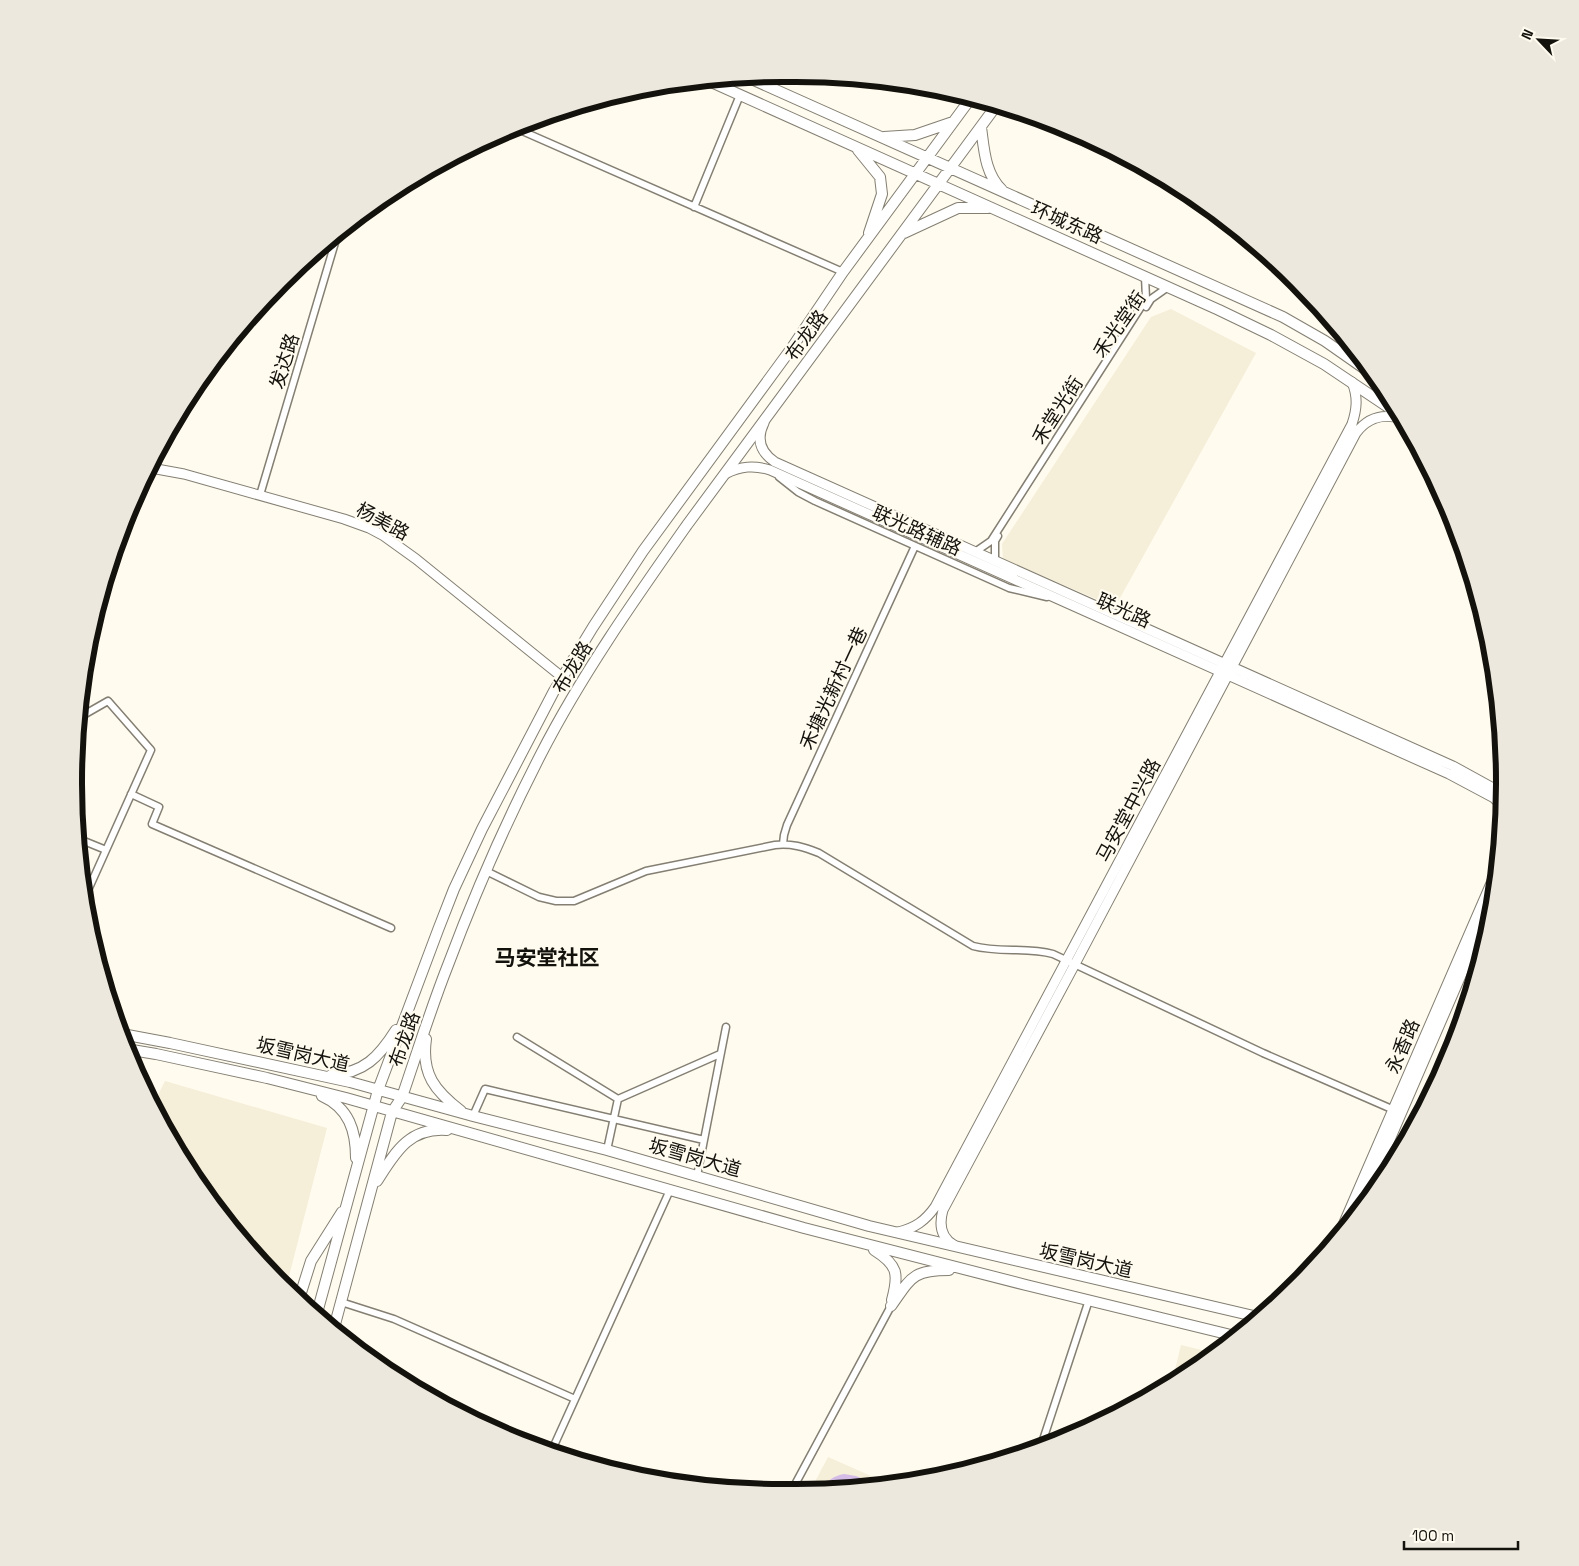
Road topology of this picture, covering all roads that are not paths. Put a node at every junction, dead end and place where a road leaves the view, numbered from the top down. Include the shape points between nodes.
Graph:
1 (761, 83) edge
2 (719, 86) edge
3 (740, 95) junction
4 (967, 104) edge
5 (992, 111) edge
6 (953, 122) junction
7 (980, 127) junction
8 (523, 133) edge
9 (881, 138) junction
10 (856, 147) junction
11 (927, 158) junction
12 (950, 169) junction
13 (916, 174) junction
14 (940, 184) junction
15 (1006, 194) junction
16 (694, 206) junction
17 (992, 208) junction
18 (903, 234) junction
19 (866, 242) junction
20 (334, 245) edge
21 (843, 272) junction
22 (1145, 276) junction
23 (1168, 287) junction
24 (1354, 360) edge
25 (1352, 382) junction
26 (1386, 406) edge
27 (1393, 418) edge
28 (764, 421) junction
29 (157, 469) edge
30 (770, 470) junction
31 (725, 474) junction
32 (260, 495) junction
33 (915, 546) junction
34 (975, 552) junction
35 (995, 561) junction
36 (1060, 599) junction
37 (1226, 669) junction
38 (562, 677) junction
39 (86, 714) edge
40 (1496, 790) edge
41 (131, 794) junction
42 (1496, 800) edge
43 (85, 841) edge
44 (783, 844) junction
45 (106, 850) junction
46 (486, 871) junction
47 (90, 886) edge
48 (1488, 892) edge
49 (1481, 927) edge
50 (391, 928) dead end
51 (1071, 962) junction
52 (406, 1015) junction
53 (428, 1020) junction
54 (726, 1027) dead end
55 (130, 1035) edge
56 (517, 1037) dead end
57 (136, 1051) edge
58 (720, 1054) junction
59 (320, 1075) junction
60 (301, 1087) junction
61 (378, 1090) junction
62 (402, 1097) junction
63 (618, 1099) junction
64 (373, 1106) junction
65 (1394, 1110) junction
66 (392, 1112) junction
67 (469, 1115) junction
68 (613, 1119) junction
69 (459, 1131) junction
70 (704, 1140) junction
71 (607, 1150) junction
72 (356, 1170) junction
73 (698, 1176) junction
74 (1371, 1181) edge
75 (670, 1190) junction
76 (371, 1191) junction
77 (348, 1202) junction
78 (1349, 1213) edge
79 (896, 1233) junction
80 (864, 1244) junction
81 (958, 1248) junction
82 (964, 1270) junction
83 (301, 1291) edge
84 (1089, 1300) junction
85 (341, 1302) junction
86 (890, 1306) junction
87 (319, 1308) edge
88 (1251, 1315) edge
89 (336, 1322) edge
90 (1228, 1334) edge
91 (575, 1399) junction
92 (1044, 1438) edge
93 (554, 1445) edge
94 (796, 1484) edge

1 - 9 main road, 环城东路
2 - 3 main road, 环城东路
3 - 10 main road, 环城东路
3 - 16 street
4 - 6 main road, 布龙路
5 - 7 main road, 布龙路
6 - 9 main road via 915,136
6 - 11 main road, 布龙路
7 - 12 main road, 布龙路
7 - 15 main road via 988,170
8 - 16 street
9 - 11 main road, 环城东路
10 - 13 main road, 环城东路
10 - 19 main road via 880,177 882,194
11 - 12 main road, 环城东路
11 - 13 main road, 布龙路
12 - 14 main road, 布龙路
12 - 15 main road, 环城东路
13 - 14 main road, 环城东路
13 - 19 main road, 布龙路
14 - 17 main road, 环城东路
14 - 18 main road, 布龙路
15 - 24 main road, 环城东路 via 1283,317
16 - 21 street
17 - 18 main road via 958,208
17 - 22 main road, 环城东路
18 - 28 main road, 布龙路
19 - 21 main road, 布龙路
20 - 32 street, 发达路
21 - 38 main road, 布龙路 via 644,551
22 - 23 main road, 环城东路
22 - 34 street, 禾堂光街 via 1146,299 991,541
23 - 25 main road, 环城东路 via 1271,335
23 - 35 street, 禾光堂街 via 1151,299 995,541
25 - 26 main road, 环城东路
25 - 37 street, 马安堂中兴路 via 1357,399 1352,424
27 - 37 street, 马安堂中兴路 via 1374,418 1356,433
28 - 31 main road, 布龙路
28 - 34 street, 联光路 via 760,445 775,462
29 - 32 street, 杨美路
30 - 31 street, 联光路 via 754,466
30 - 33 street, 联光路辅路 via 815,501
30 - 36 street, 联光路
31 - 46 main road, 布龙路 via 648,580 577,691 542,753
32 - 38 street, 杨美路 via 344,519 384,536
33 - 36 street, 联光路辅路 via 1009,588
33 - 44 street, 禾塘光新村一巷 via 787,825
34 - 35 street, 联光路
35 - 37 street, 联光路
36 - 37 street, 联光路
37 - 40 street, 联光路 via 1453,766
37 - 42 street, 联光路 via 1449,774
37 - 51 street, 马安堂中兴路
38 - 52 main road, 布龙路 via 513,767 454,889
39 - 41 street via 108,701 150,750
41 - 45 street
41 - 50 street via 159,807 152,824
43 - 45 street
44 - 46 street via 646,871 574,901 556,902 539,897
44 - 51 street via 819,853 973,946 1042,951
45 - 47 street
46 - 53 main road, 布龙路
48 - 65 main road, 永香路
49 - 74 main road, 永香路
51 - 65 street via 1263,1053
51 - 79 street, 马安堂中兴路 via 935,1207 920,1224
51 - 81 street, 马安堂中兴路 via 943,1210 941,1229 950,1243
52 - 59 main road via 386,1046 366,1065 338,1074
52 - 61 main road, 布龙路
53 - 62 main road, 布龙路
53 - 67 main road via 425,1046 430,1079 438,1091
54 - 58 street
55 - 59 main road, 坂雪岗大道
56 - 63 street
57 - 60 main road, 坂雪岗大道
58 - 63 street
58 - 70 street
59 - 61 main road, 坂雪岗大道
60 - 64 main road, 坂雪岗大道
60 - 72 main road via 327,1098 346,1115 356,1142
61 - 62 main road, 坂雪岗大道
61 - 64 main road, 布龙路
62 - 66 main road, 布龙路
62 - 67 main road, 坂雪岗大道
63 - 68 street
64 - 66 main road, 坂雪岗大道
64 - 72 main road, 布龙路
65 - 78 main road, 永香路
66 - 69 main road, 坂雪岗大道
66 - 76 main road, 布龙路
67 - 68 street via 484,1090
67 - 71 main road, 坂雪岗大道
68 - 70 street
68 - 71 street
69 - 75 main road, 坂雪岗大道
69 - 76 main road via 426,1131 411,1137
70 - 73 street
71 - 73 main road, 坂雪岗大道
72 - 77 main road, 布龙路
73 - 79 main road, 坂雪岗大道
75 - 80 main road, 坂雪岗大道
75 - 91 street
76 - 85 main road, 布龙路
77 - 83 main road via 311,1261
77 - 87 main road, 布龙路
79 - 81 main road, 坂雪岗大道
80 - 82 main road, 坂雪岗大道
80 - 86 main road via 888,1260 895,1270 897,1283
81 - 88 main road, 坂雪岗大道
82 - 84 main road, 坂雪岗大道
82 - 86 main road via 922,1272 908,1283
84 - 90 main road, 坂雪岗大道
84 - 92 street
85 - 89 main road, 布龙路
85 - 91 street via 394,1319
86 - 94 street
91 - 93 street

